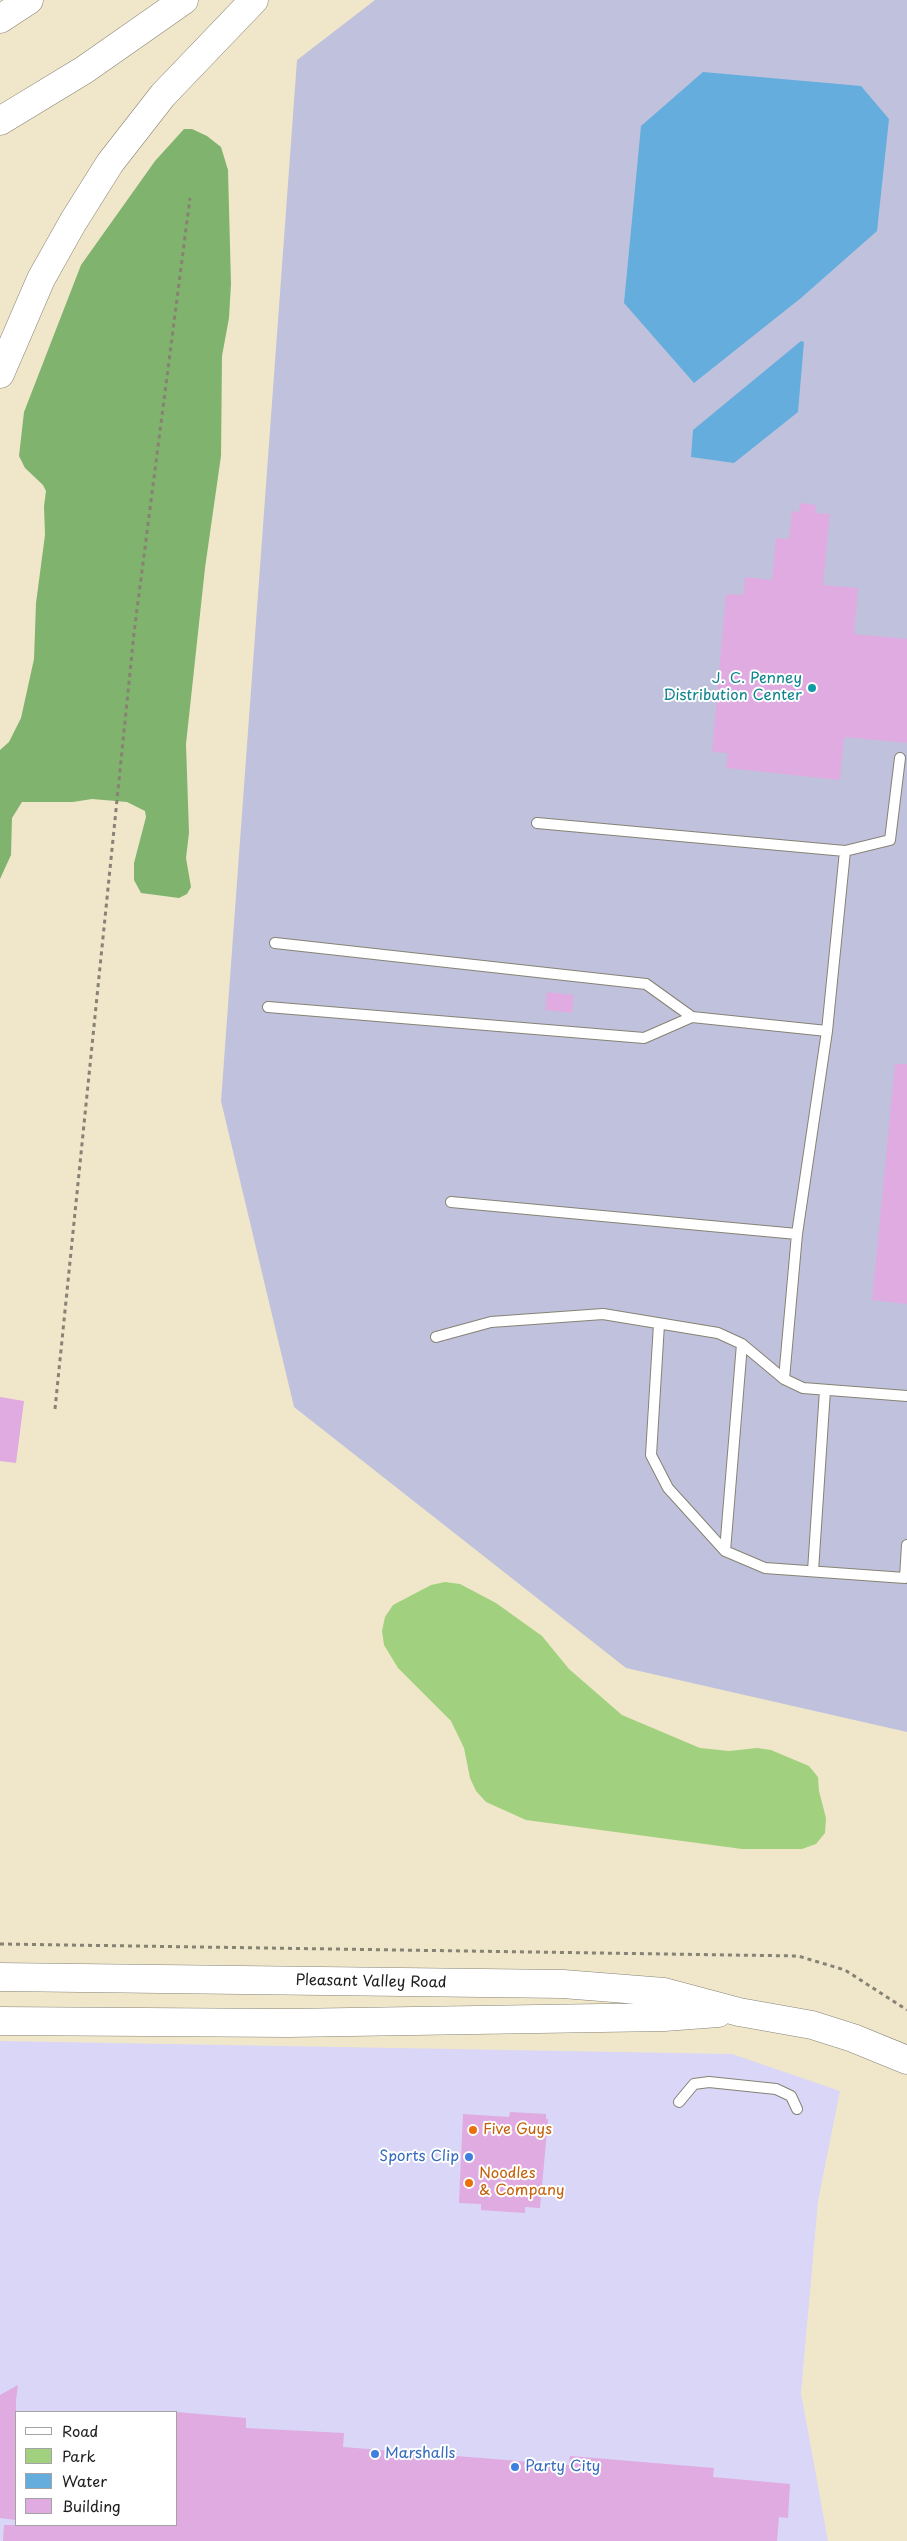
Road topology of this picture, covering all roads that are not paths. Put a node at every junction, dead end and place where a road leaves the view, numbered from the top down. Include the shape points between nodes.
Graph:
1 (29, 0) edge
2 (184, 0) edge
3 (254, 0) edge
4 (0, 19) edge
5 (0, 121) edge
6 (0, 374) edge
7 (900, 758) dead end
8 (538, 823) dead end
9 (846, 851) junction
10 (275, 943) dead end
11 (268, 1007) dead end
12 (692, 1017) junction
13 (826, 1031) junction
14 (451, 1202) dead end
15 (797, 1234) junction
16 (659, 1324) junction
17 (436, 1337) dead end
18 (742, 1344) junction
19 (784, 1379) junction
20 (825, 1390) junction
21 (907, 1396) edge
22 (907, 1545) edge
23 (725, 1550) junction
24 (813, 1571) junction
25 (0, 1977) edge
26 (213, 1980) junction
27 (245, 1980) junction
28 (739, 2012) junction
29 (0, 2022) edge
30 (212, 2023) junction
31 (245, 2023) junction
32 (907, 2060) edge
33 (679, 2102) dead end
34 (798, 2109) dead end

1 - 4 main road
2 - 5 main road via 84,70
3 - 6 main road via 168,89 110,163 41,279
7 - 9 lane via 890,840
8 - 9 lane
9 - 13 lane
10 - 12 lane via 646,984
11 - 12 lane via 644,1038
12 - 13 lane
13 - 15 lane
14 - 15 lane
15 - 19 lane
16 - 17 lane via 603,1314 543,1317 491,1322
16 - 18 lane via 718,1334
16 - 23 lane via 651,1455 668,1488
18 - 19 lane
18 - 23 lane
19 - 20 lane via 804,1388
20 - 21 lane
20 - 24 lane
22 - 24 lane via 905,1578
23 - 24 lane via 765,1568
25 - 26 main road, Pleasant Valley Road
26 - 27 main road, Pleasant Valley Road
26 - 30 main road
27 - 28 main road, Pleasant Valley Road via 563,1984 664,1992
27 - 31 main road
28 - 31 main road, Pleasant Valley Road via 664,2017
28 - 32 main road, Pleasant Valley Road via 826,2030
29 - 30 main road, Pleasant Valley Road
30 - 31 main road, Pleasant Valley Road
33 - 34 lane via 694,2084 709,2082 776,2089 791,2096

